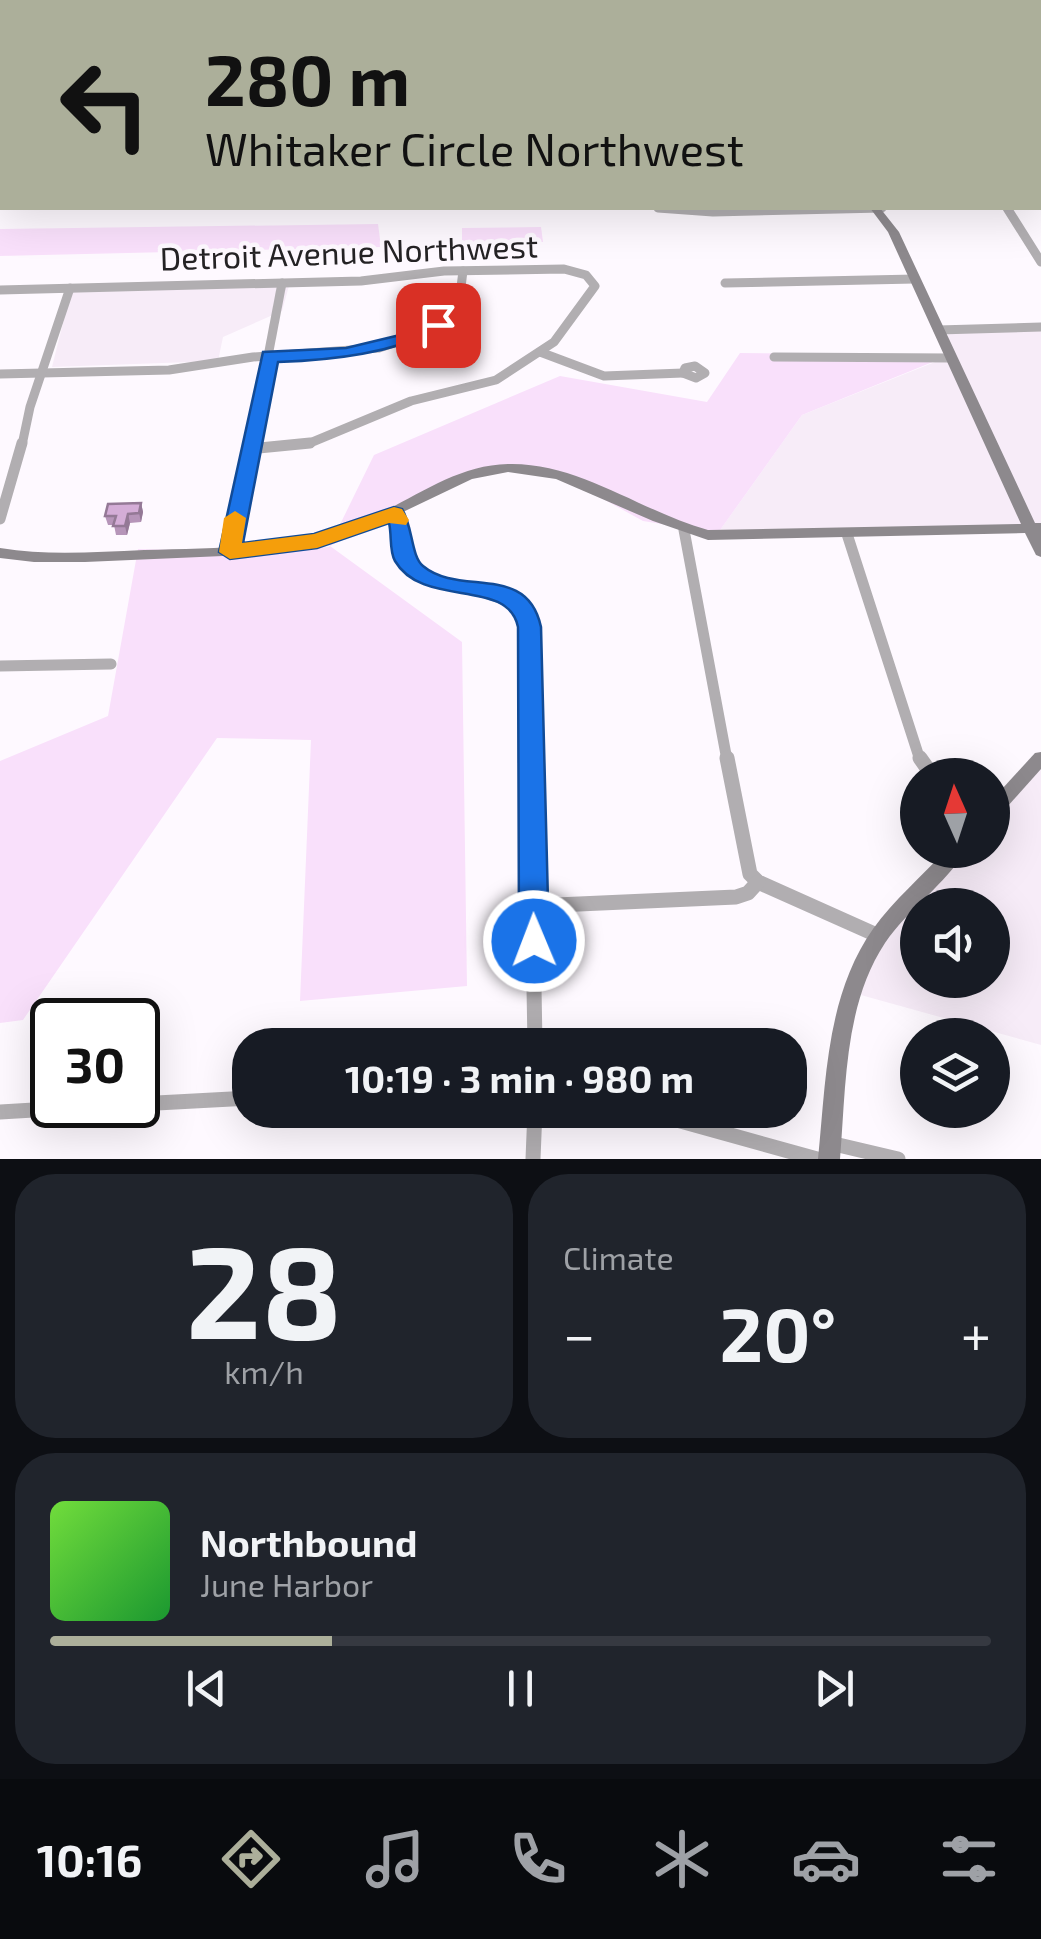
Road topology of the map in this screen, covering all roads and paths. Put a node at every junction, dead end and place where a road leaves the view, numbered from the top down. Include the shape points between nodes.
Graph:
1 (686, 210) edge
2 (796, 210) edge
3 (878, 210) edge
4 (1009, 210) edge
5 (1041, 262) edge
6 (462, 270) junction
7 (915, 279) junction
8 (282, 283) junction
9 (725, 283) dead end
10 (70, 288) junction
11 (0, 290) edge
12 (1041, 327) edge
13 (938, 330) junction
14 (540, 352) junction
15 (270, 356) junction
16 (774, 356) dead end
17 (951, 358) junction
18 (41, 373) junction
19 (683, 373) dead end
20 (0, 374) edge
21 (249, 449) junction
22 (394, 514) junction
23 (0, 519) edge
24 (1035, 528) edge
25 (684, 530) junction
26 (847, 534) junction
27 (230, 552) junction
28 (1041, 552) edge
29 (0, 553) edge
30 (111, 664) dead end
31 (0, 666) edge
32 (920, 758) edge
33 (1040, 762) edge
34 (1010, 793) edge
35 (941, 868) edge
36 (758, 882) junction
37 (534, 906) junction
38 (879, 936) junction
39 (536, 1028) edge
40 (232, 1099) edge
41 (160, 1103) edge
42 (30, 1110) edge
43 (0, 1112) edge
44 (534, 1128) edge
45 (716, 1128) edge
46 (825, 1154) edge
47 (533, 1159) edge
48 (898, 1159) edge

1 - 2 street
3 - 7 main road
4 - 5 street
6 - 8 street, Detroit Avenue Northwest
6 - 14 street, Detroit Avenue Northwest via 564,269 591,279 593,294
6 - 15 street via 459,304 428,331 346,354
7 - 9 street
7 - 13 main road
8 - 10 street, Detroit Avenue Northwest
8 - 15 street
10 - 11 street, Detroit Avenue Northwest
10 - 18 street
12 - 13 street
13 - 17 main road
14 - 19 street via 604,376
14 - 21 street, Detroit Avenue Northwest via 496,380 411,401 326,438
15 - 18 street via 192,368
15 - 21 street
16 - 17 street
17 - 24 main road
18 - 20 street
18 - 23 street
21 - 27 street
22 - 25 main road via 462,477 516,468 575,482
22 - 27 main road via 317,541
22 - 37 street via 404,557 416,573 499,592 527,615
24 - 26 main road
24 - 28 main road
25 - 26 main road via 732,537
25 - 36 street via 746,864
26 - 32 street
27 - 29 main road via 38,558
30 - 31 street
33 - 34 main road
35 - 38 main road
36 - 37 street via 736,897
36 - 38 street
37 - 39 street
38 - 46 main road via 847,1006
40 - 41 street
42 - 43 street
44 - 47 street
45 - 46 street
46 - 48 street

